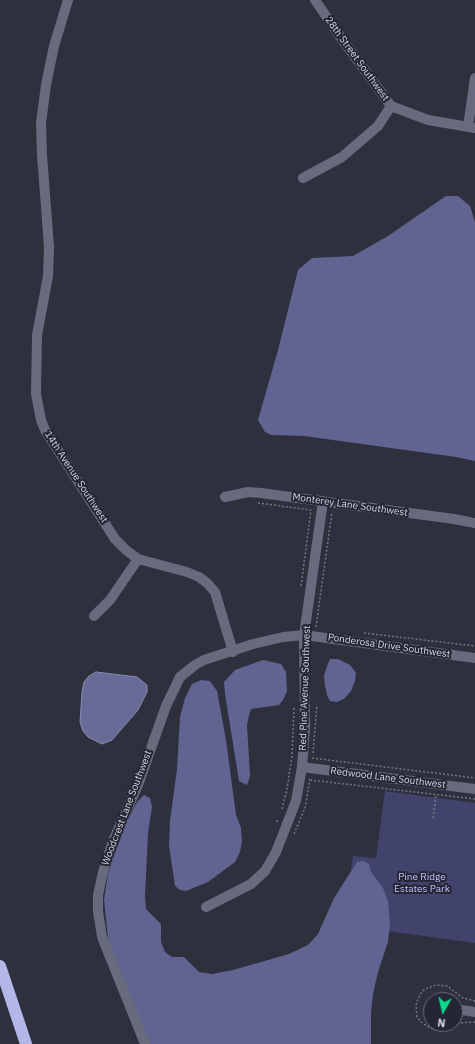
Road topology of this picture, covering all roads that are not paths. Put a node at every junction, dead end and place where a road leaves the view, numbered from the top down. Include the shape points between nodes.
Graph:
1 (68, 0) edge
2 (315, 0) edge
3 (475, 78) edge
4 (391, 106) junction
5 (472, 128) edge
6 (303, 178) dead end
7 (225, 497) dead end
8 (323, 501) junction
9 (475, 523) edge
10 (138, 559) junction
11 (94, 616) dead end
12 (304, 635) junction
13 (233, 652) junction
14 (475, 658) edge
15 (302, 767) junction
16 (475, 788) edge
17 (206, 907) dead end
18 (0, 966) edge
19 (463, 1011) edge
20 (475, 1012) edge
21 (26, 1044) edge
22 (145, 1044) edge

1 - 10 street, 14th Avenue Southwest via 54,46 41,123 49,247 48,276 37,334 36,394 45,430 116,539
2 - 4 street, 28th Street Southwest
3 - 5 street
4 - 5 street, 28th Street Southwest via 428,120
4 - 6 street via 378,126 342,157
7 - 8 street, Monterey Lane Southwest via 248,492
8 - 9 street, Monterey Lane Southwest
8 - 12 street, Red Pine Avenue Southwest
10 - 11 street via 110,600
10 - 13 street, 14th Avenue Southwest via 199,576 207,583 214,592
12 - 13 street, Ponderosa Drive Southwest via 253,644
12 - 14 street, Ponderosa Drive Southwest
12 - 15 street, Red Pine Avenue Southwest via 305,727
13 - 22 street, Woodcrest Lane Southwest via 204,660 180,677 166,706 138,785 102,872 98,895 102,936
15 - 16 street, Redwood Lane Southwest
15 - 17 street, Red Pine Avenue Southwest via 291,816 265,871 251,884
18 - 21 highway
19 - 20 street

